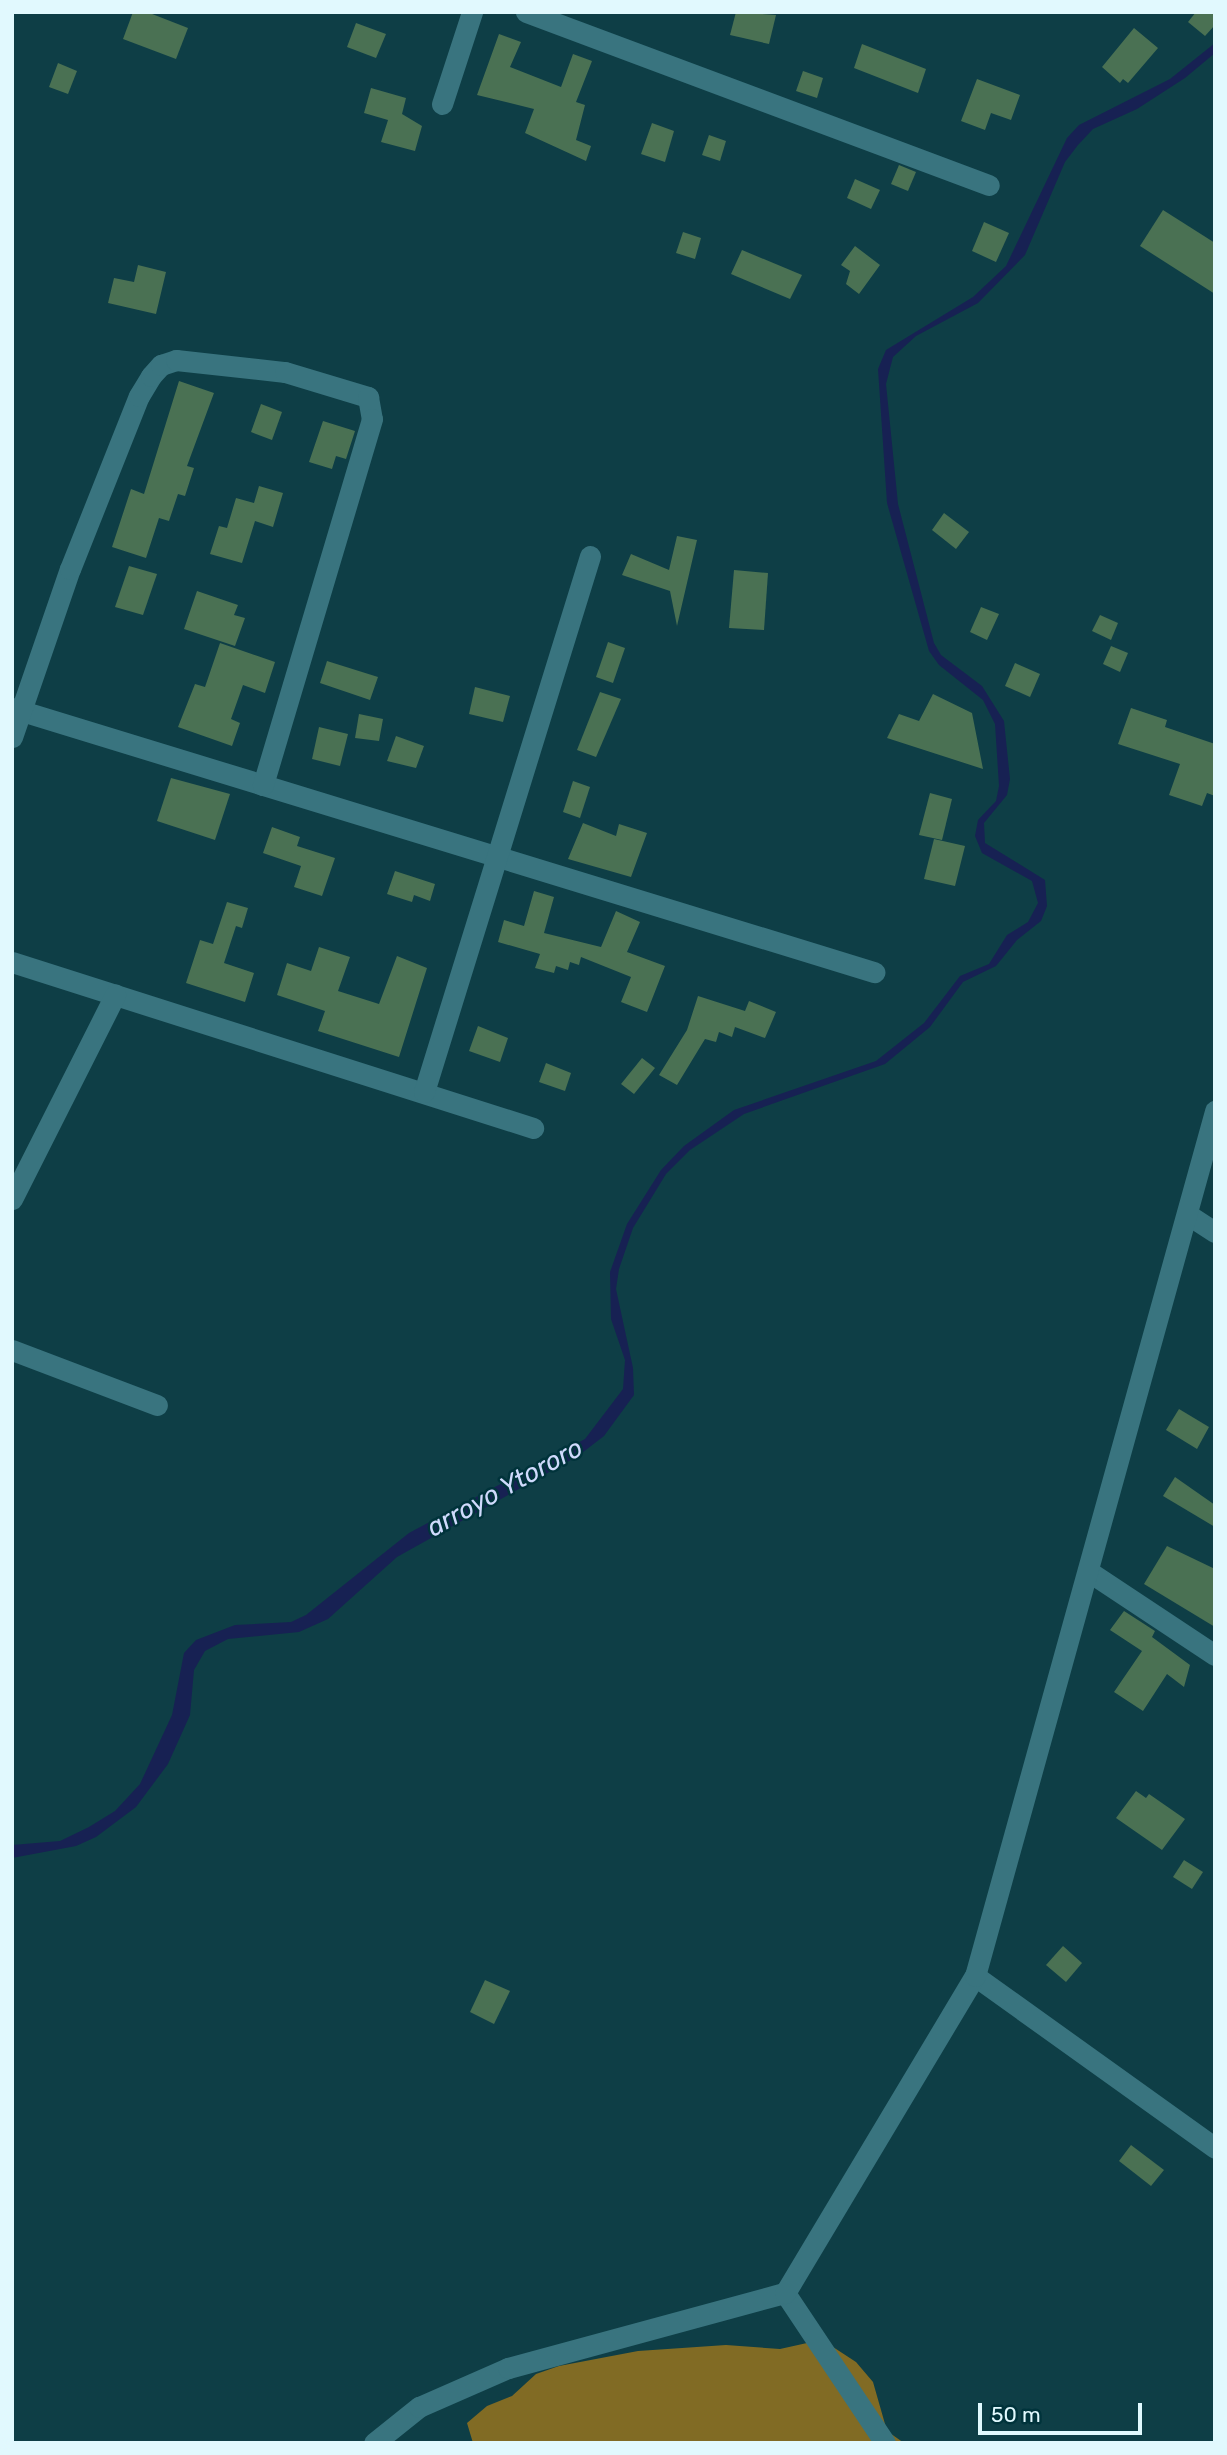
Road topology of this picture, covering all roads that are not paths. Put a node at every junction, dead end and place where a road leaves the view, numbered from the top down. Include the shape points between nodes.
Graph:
1 (472, 12) edge
2 (526, 12) edge
3 (442, 104) dead end
4 (989, 185) dead end
5 (590, 556) dead end
6 (17, 709) edge
7 (12, 737) edge
8 (263, 785) junction
9 (495, 857) junction
10 (12, 962) edge
11 (874, 972) dead end
12 (115, 995) junction
13 (424, 1093) junction
14 (1215, 1111) edge
15 (533, 1128) dead end
16 (12, 1199) edge
17 (1187, 1214) junction
18 (1215, 1232) edge
19 (12, 1350) edge
20 (157, 1405) dead end
21 (1088, 1571) junction
22 (1215, 1655) edge
23 (975, 1976) junction
24 (1215, 2148) edge
25 (785, 2293) junction
26 (374, 2443) edge
27 (884, 2443) edge

1 - 3 street
2 - 4 street
5 - 9 street
6 - 7 street
6 - 8 street
6 - 8 street via 139,396 161,365 176,360 285,372 368,397 372,419
8 - 9 street
9 - 11 street
9 - 13 street
10 - 12 street
12 - 13 street
12 - 16 street
13 - 15 street
14 - 17 street
17 - 18 street
17 - 21 street
19 - 20 street
21 - 22 street
21 - 23 street
23 - 24 street
23 - 25 street
25 - 26 street via 508,2368 419,2407
25 - 27 street

